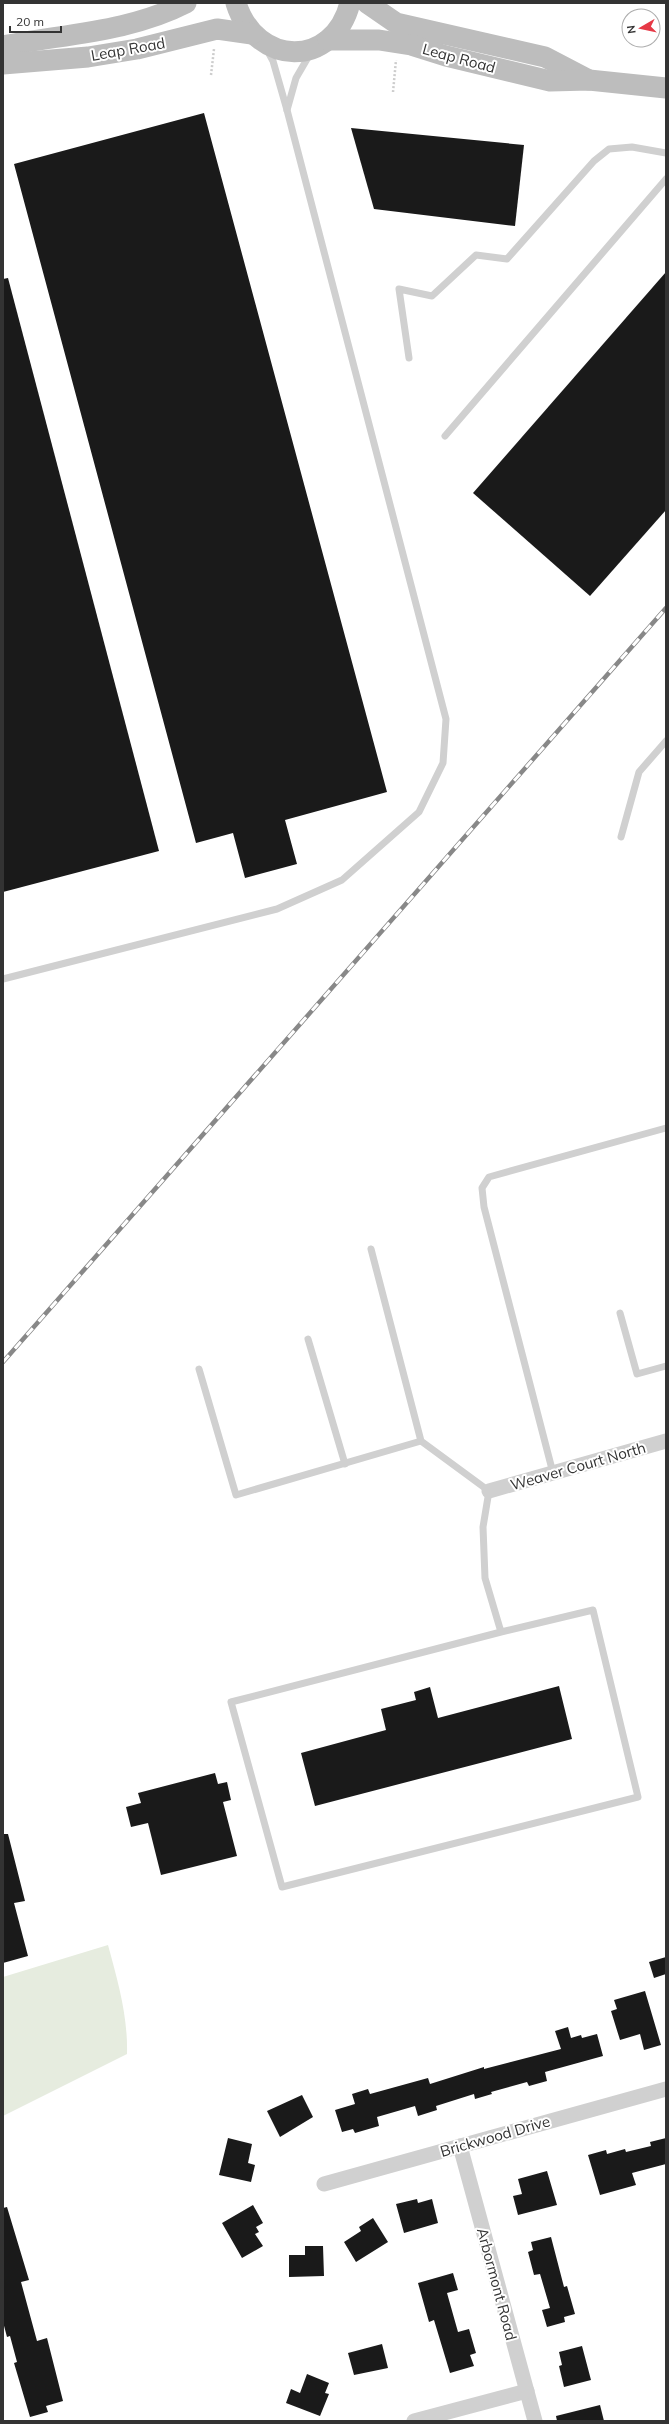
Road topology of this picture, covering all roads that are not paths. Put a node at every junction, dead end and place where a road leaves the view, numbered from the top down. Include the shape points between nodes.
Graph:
1 (186, 3) edge
2 (236, 3) edge
3 (350, 3) edge
4 (367, 3) edge
5 (257, 38) junction
6 (321, 44) junction
7 (3, 46) edge
8 (3, 64) edge
9 (589, 80) junction
10 (666, 88) edge
11 (287, 110) junction
12 (666, 153) edge
13 (666, 179) edge
14 (409, 358) dead end
15 (444, 436) dead end
16 (666, 741) edge
17 (621, 837) dead end
18 (3, 979) edge
19 (666, 1128) edge
20 (371, 1249) dead end
21 (620, 1313) dead end
22 (308, 1339) dead end
23 (666, 1366) edge
24 (199, 1369) dead end
25 (666, 1441) edge
26 (421, 1442) junction
27 (344, 1464) junction
28 (553, 1473) junction
29 (489, 1491) junction
30 (501, 1632) junction
31 (666, 2089) edge
32 (460, 2146) junction
33 (324, 2184) dead end
34 (527, 2391) junction
35 (414, 2421) edge
36 (535, 2421) edge

1 - 7 street, Leap Road via 152,17 107,29
2 - 5 street via 241,19
3 - 6 street via 347,16 339,29
4 - 9 street, Leap Road via 396,23 545,57
5 - 6 street, Leap Road via 288,52
5 - 8 street, Leap Road via 217,29 137,49
5 - 11 lane via 273,61
6 - 9 street, Leap Road via 379,40 411,45 550,81
6 - 11 lane via 296,78
9 - 10 street, Leap Road
11 - 18 lane via 446,719 443,763 419,812 342,880 277,909
12 - 14 lane via 632,147 609,149 594,161 507,259 476,255 432,296 399,289
13 - 15 lane
16 - 17 lane via 639,772
19 - 28 lane via 489,1177 482,1188 484,1207
20 - 26 lane
21 - 23 lane via 637,1374
22 - 27 lane
24 - 27 lane via 236,1495
25 - 28 street, Weaver Court North
26 - 27 lane
26 - 29 lane
28 - 29 street, Weaver Court North
29 - 30 lane via 483,1527 485,1578
30 - 30 lane via 231,1702 282,1887 638,1797 593,1610
31 - 32 street, Brickwood Drive
32 - 33 street, Brickwood Drive
32 - 34 street, Arbormont Road
34 - 35 street
34 - 36 street, Arbormont Road

